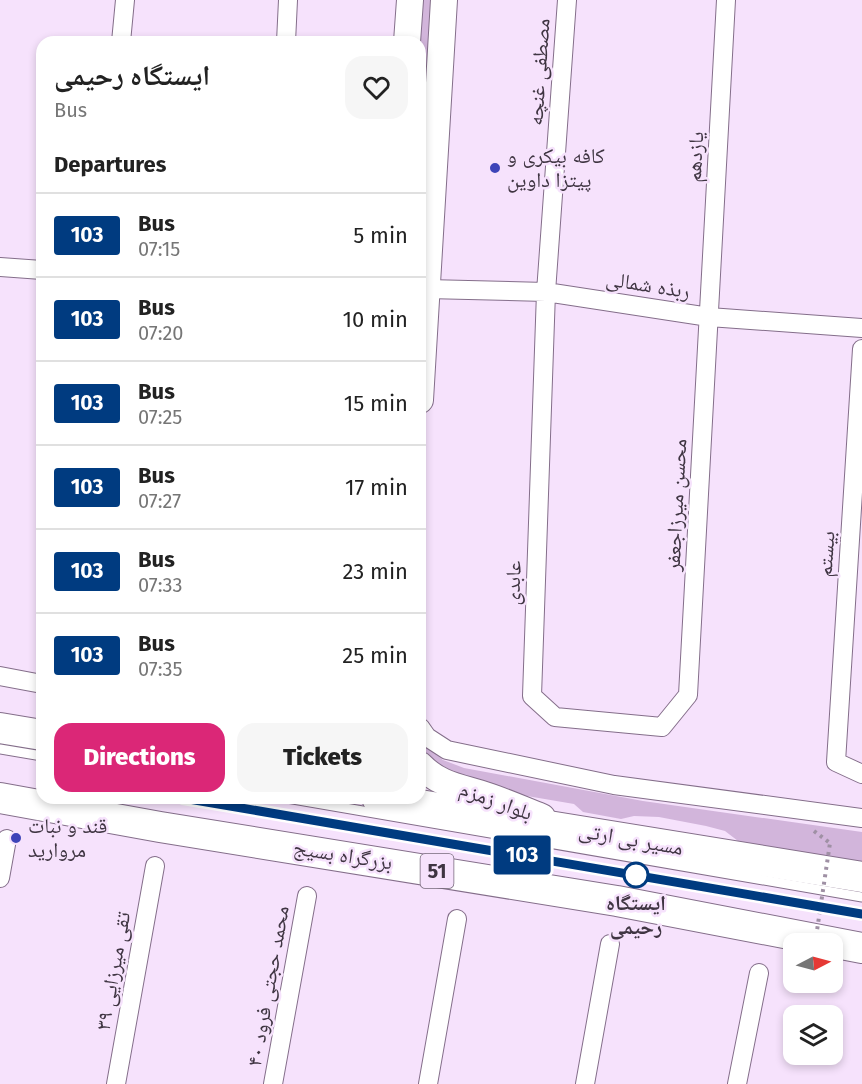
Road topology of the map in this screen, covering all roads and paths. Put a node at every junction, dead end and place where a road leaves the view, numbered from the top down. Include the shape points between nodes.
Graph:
1 (124, 0) edge
2 (288, 0) edge
3 (410, 0) edge
4 (444, 0) edge
5 (567, 0) edge
6 (726, 0) edge
7 (121, 36) edge
8 (286, 36) edge
9 (407, 36) edge
10 (0, 267) edge
11 (36, 270) edge
12 (427, 289) junction
13 (546, 292) junction
14 (426, 305) edge
15 (709, 317) junction
16 (862, 328) edge
17 (862, 349) edge
18 (0, 676) edge
19 (36, 683) edge
20 (688, 695) joint
21 (0, 728) edge
22 (36, 734) edge
23 (426, 736) edge
24 (0, 749) edge
25 (36, 755) edge
26 (426, 771) edge
27 (862, 774) edge
28 (6, 799) edge
29 (36, 799) edge
30 (217, 804) edge
31 (322, 804) edge
32 (414, 804) edge
33 (862, 818) edge
34 (575, 830) junction
35 (7, 839) dead end
36 (830, 843) dead end
37 (154, 866) dead end
38 (862, 877) edge
39 (0, 878) edge
40 (307, 896) dead end
41 (862, 897) edge
42 (862, 914) edge
43 (457, 919) dead end
44 (817, 933) edge
45 (610, 944) dead end
46 (862, 948) edge
47 (759, 973) dead end
48 (116, 1084) edge
49 (273, 1084) edge
50 (428, 1084) edge
51 (585, 1084) edge
52 (738, 1084) edge

1 - 7 street
2 - 8 street
3 - 9 main road
4 - 12 main road
5 - 13 street, مصطفی غنچه
6 - 15 street, یازدهم
10 - 11 street
12 - 13 street, ربذه شمالی
12 - 14 main road
13 - 15 street, ربذه شمالی
13 - 20 street, عابدی via 532,696 555,717 662,727
15 - 16 street, ربذه شمالی
15 - 20 street, محسن میرزاجعفر
17 - 27 street, بیستم via 836,762
18 - 19 street
21 - 22 highway
23 - 33 street via 447,750 614,786
24 - 25 lane
26 - 34 main road, بلوار زمزم via 443,782
28 - 29 lane
28 - 46 highway, بزرگراه بسیج / 51 via 617,901
30 - 42 lane, مسیر بی ارتی
31 - 41 lane, مسیر بی ارتی
32 - 34 highway
34 - 38 highway
35 - 39 street
36 - 44 path, bridge
37 - 48 street, تقی میرزایی ۳۹
40 - 49 street, محمد حجتی فرود ۴۰
43 - 50 street
45 - 51 street
47 - 52 street

